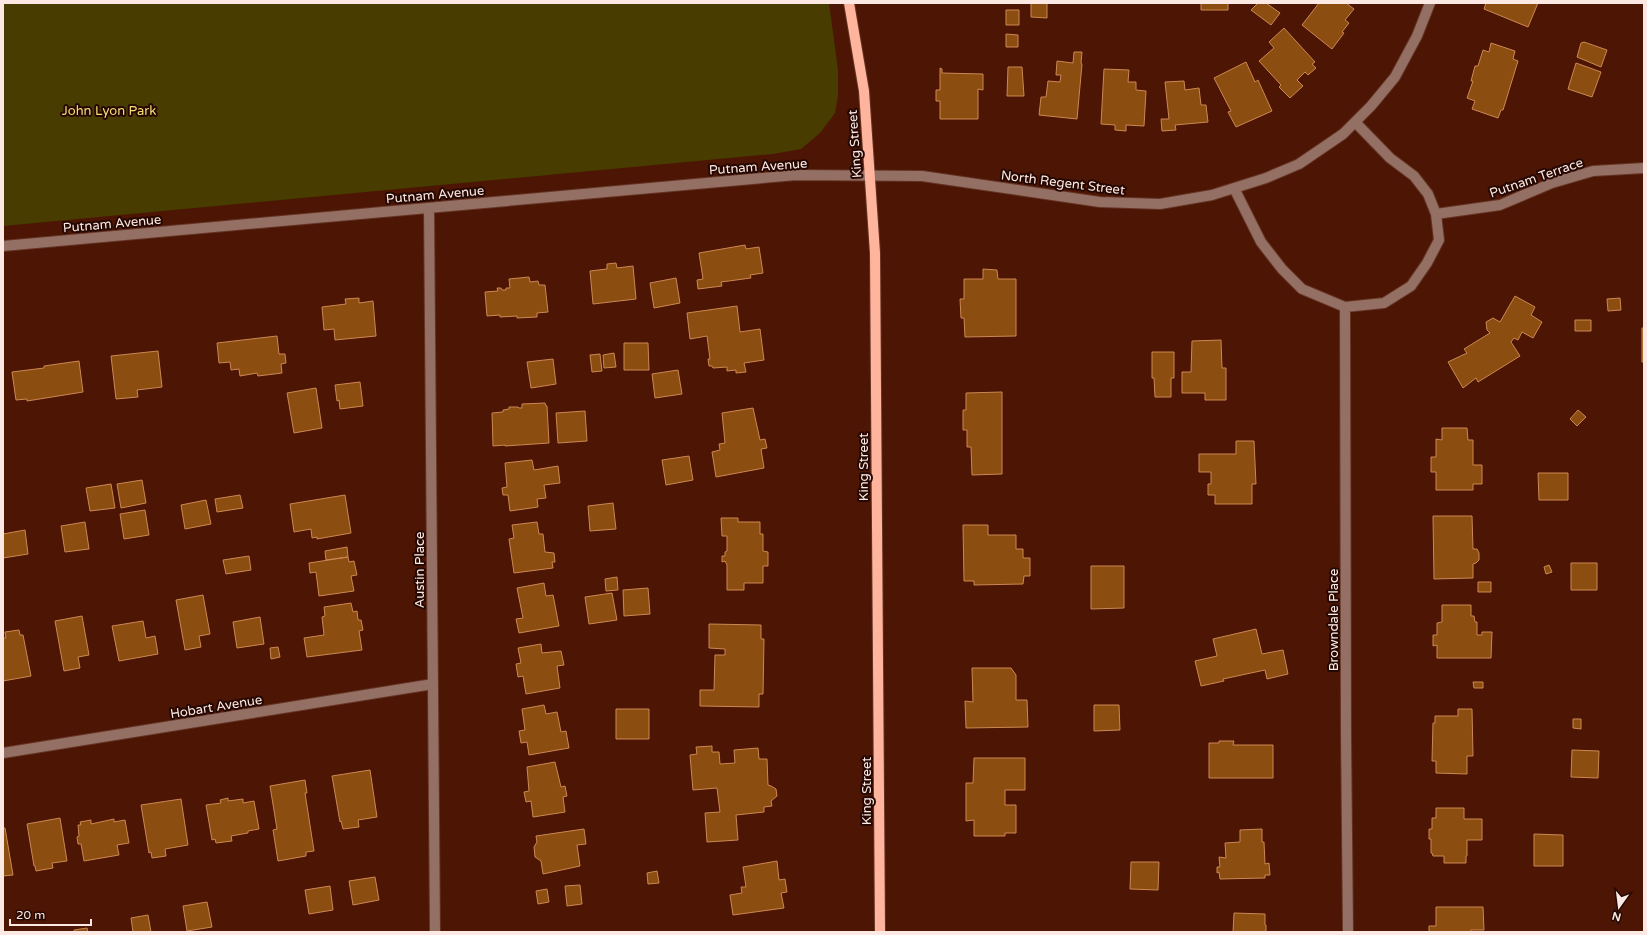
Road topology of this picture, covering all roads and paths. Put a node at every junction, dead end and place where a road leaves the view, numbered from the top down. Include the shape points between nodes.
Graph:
1 (849, 3) edge
2 (1430, 3) edge
3 (1355, 122) junction
4 (1644, 168) edge
5 (869, 174) junction
6 (1234, 188) junction
7 (430, 208) junction
8 (1436, 214) junction
9 (3, 246) edge
10 (1345, 307) junction
11 (433, 684) junction
12 (3, 753) edge
13 (436, 932) edge
14 (880, 932) edge
15 (1348, 932) edge

1 - 5 main road, King Street via 864,91
2 - 3 street, North Regent Street via 1417,36 1395,77
3 - 6 street, North Regent Street via 1343,134 1299,164
3 - 8 street via 1390,158 1414,176 1428,194
4 - 8 street, Putnam Terrace via 1593,171 1552,183 1500,205
5 - 6 street, North Regent Street via 922,176 1100,202 1160,204 1212,195
5 - 7 street, Putnam Avenue via 796,175
5 - 14 main road, King Street via 875,253
6 - 10 street via 1261,242 1282,269 1302,289
7 - 9 street, Putnam Avenue
7 - 11 street, Austin Place
8 - 10 street via 1439,240 1411,286 1384,303
10 - 15 street, Browndale Place
11 - 12 street, Hobart Avenue
11 - 13 street, Austin Place

